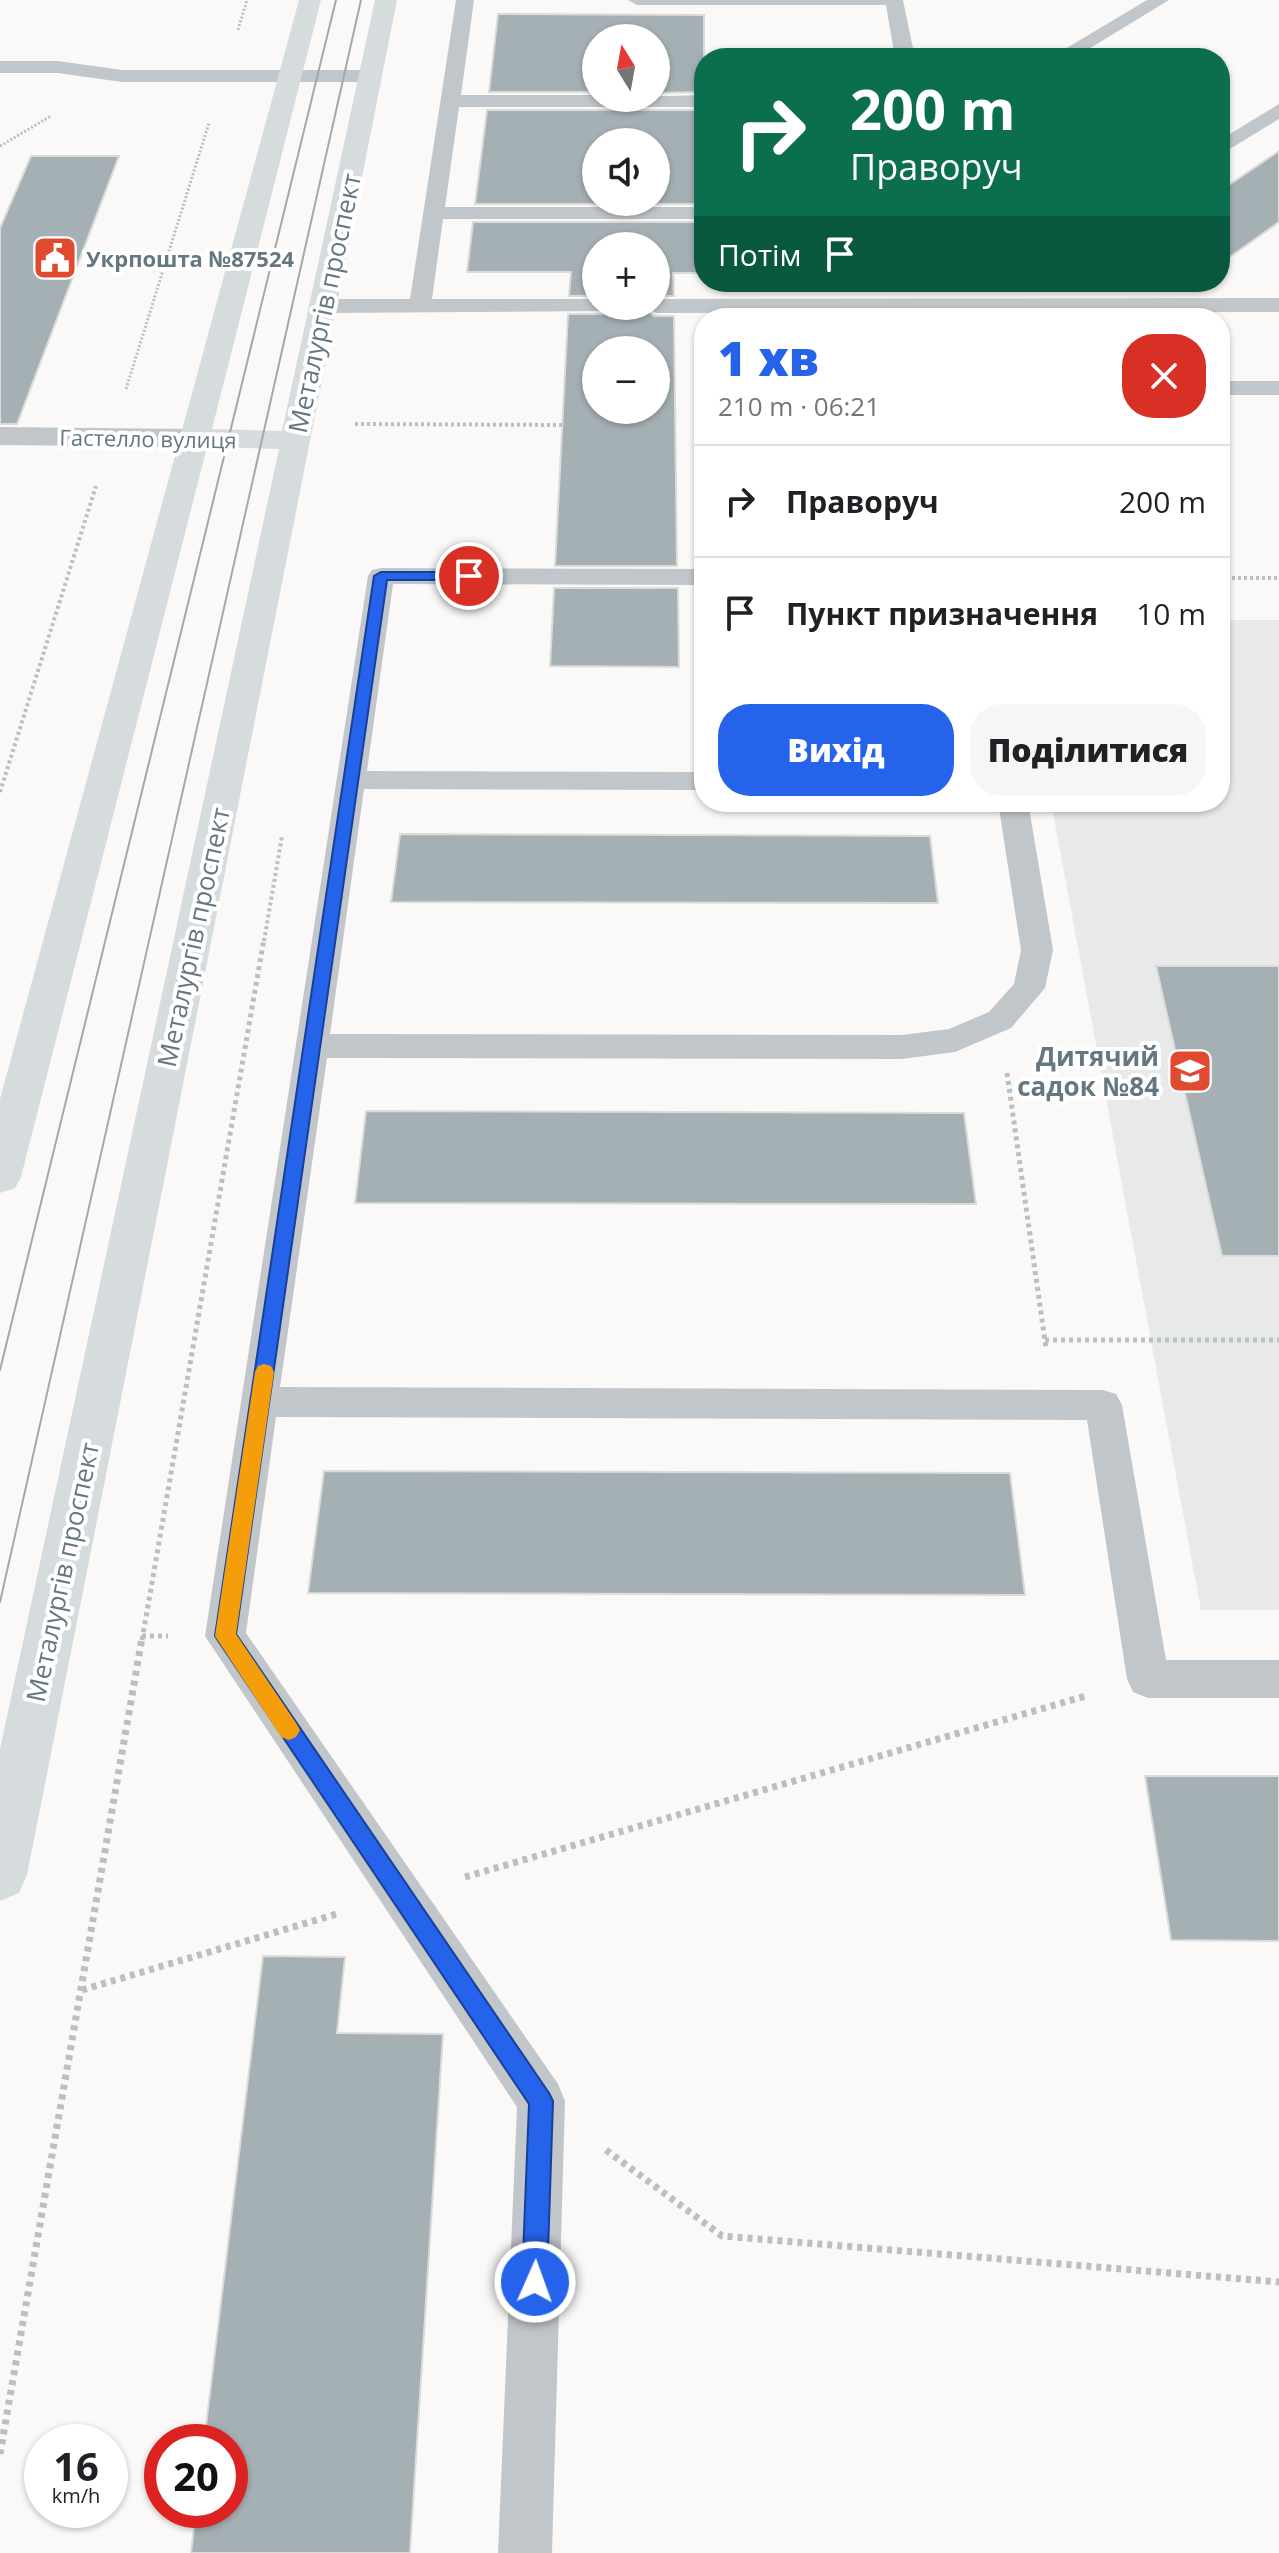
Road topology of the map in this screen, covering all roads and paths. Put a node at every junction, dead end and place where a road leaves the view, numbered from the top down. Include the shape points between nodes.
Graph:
1 (247, 0) edge
2 (310, 0) edge
3 (386, 0) edge
4 (465, 0) edge
5 (637, 0) edge
6 (894, 0) edge
7 (1160, 0) edge
8 (903, 48) edge
9 (1077, 48) edge
10 (0, 67) edge
11 (224, 76) junction
12 (290, 76) junction
13 (371, 76) junction
14 (450, 101) junction
15 (694, 101) edge
16 (1279, 110) edge
17 (1230, 142) edge
18 (434, 213) junction
19 (694, 213) edge
20 (1004, 292) edge
21 (984, 305) junction
22 (1279, 305) edge
23 (323, 306) junction
24 (420, 306) junction
25 (582, 306) edge
26 (670, 306) edge
27 (754, 308) edge
28 (969, 308) edge
29 (1230, 388) edge
30 (1279, 388) edge
31 (126, 389) dead end
32 (355, 415) dead end
33 (354, 424) junction
34 (562, 425) dead end
35 (0, 436) edge
36 (352, 437) dead end
37 (194, 438) junction
38 (296, 440) junction
39 (96, 485) dead end
40 (694, 577) edge
41 (1230, 578) edge
42 (1279, 578) edge
43 (351, 780) junction
44 (694, 781) edge
45 (0, 792) edge
46 (1015, 812) edge
47 (284, 826) dead end
48 (312, 1046) junction
49 (0, 1177) edge
50 (1045, 1340) dead end
51 (1279, 1340) edge
52 (260, 1402) junction
53 (1148, 1679) junction
54 (1279, 1679) edge
55 (0, 1875) edge
56 (401, 1895) junction
57 (81, 1990) junction
58 (541, 2101) junction
59 (1279, 2282) edge
60 (0, 2454) edge
61 (525, 2553) edge

1 - 11 path
2 - 12 main road
3 - 13 main road, Металургів проспект
4 - 14 lane
5 - 6 lane
6 - 8 lane
7 - 9 lane
10 - 11 lane via 58,67 122,76
11 - 12 lane
11 - 31 path
12 - 13 lane
12 - 37 main road
13 - 23 main road, Металургів проспект
14 - 15 lane
14 - 18 lane
16 - 17 lane
18 - 19 lane
18 - 24 lane
20 - 21 lane
21 - 22 lane
21 - 28 lane
23 - 24 lane
23 - 38 main road, Металургів проспект
24 - 25 lane
26 - 27 lane
29 - 30 lane
32 - 33 path
33 - 34 path
33 - 36 path
35 - 37 street, Гастелло вулиця
37 - 38 main road, Гастелло вулиця
37 - 49 main road
38 - 55 main road, Металургів проспект
39 - 45 path
40 - 43 lane via 381,576
41 - 42 path
43 - 44 lane
43 - 48 lane
46 - 48 lane via 1037,950 1029,988 1000,1020 955,1040 902,1047
47 - 57 path
48 - 52 lane
50 - 51 path
52 - 53 lane via 1103,1405
52 - 56 lane via 225,1636
53 - 54 lane
53 - 56 path
56 - 57 path
56 - 58 lane
57 - 60 path
58 - 59 path via 722,2236
58 - 61 lane

